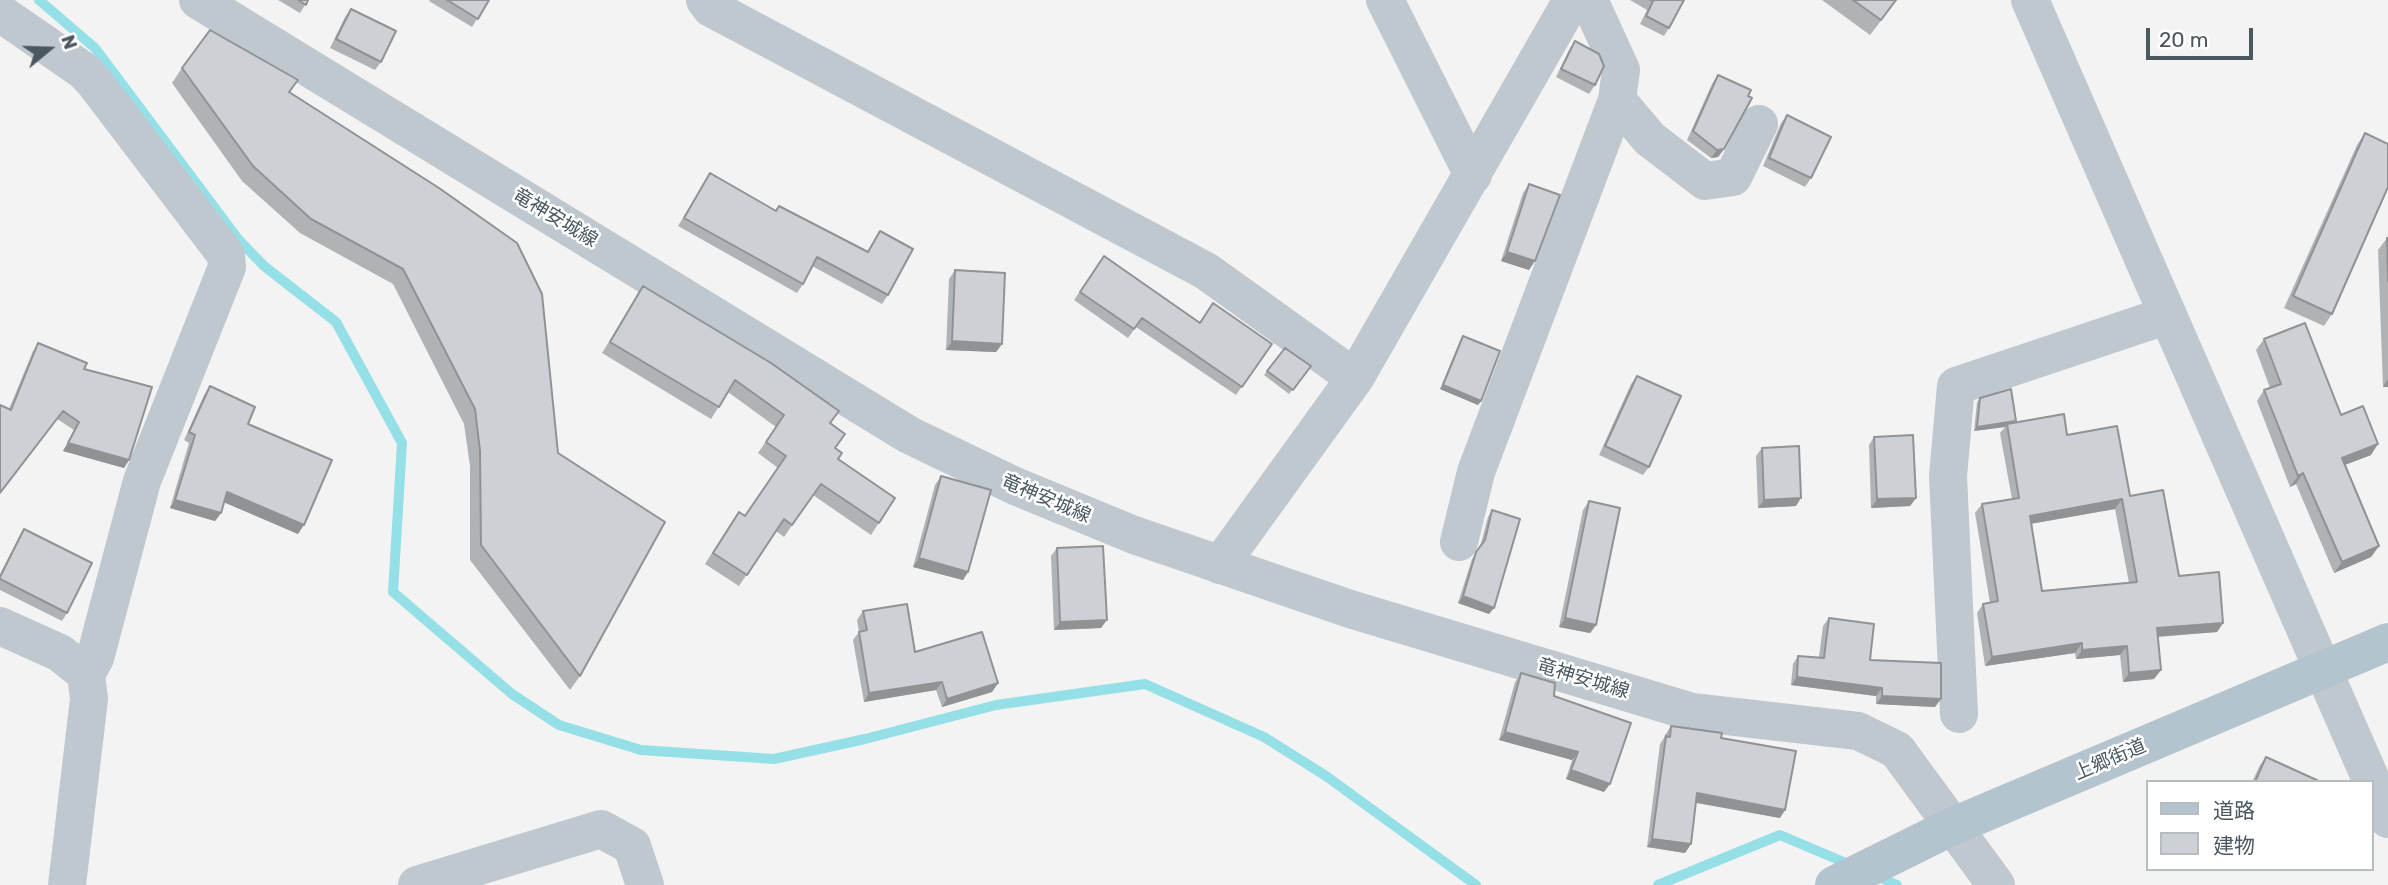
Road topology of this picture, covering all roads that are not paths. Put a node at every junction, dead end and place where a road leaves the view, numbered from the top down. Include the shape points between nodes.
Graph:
1 (198, 0) edge
2 (705, 0) edge
3 (1385, 0) edge
4 (1572, 0) edge
5 (1589, 0) edge
6 (2030, 0) edge
7 (0, 13) edge
8 (1617, 100) junction
9 (1759, 124) dead end
10 (1473, 175) junction
11 (2168, 315) junction
12 (1355, 378) junction
13 (1459, 542) dead end
14 (1220, 565) junction
15 (0, 626) edge
16 (2388, 642) edge
17 (2323, 668) junction
18 (86, 674) junction
19 (1959, 714) dead end
20 (2371, 780) edge
21 (2374, 787) edge
22 (2388, 820) edge
23 (1951, 827) junction
24 (67, 885) edge
25 (417, 885) edge
26 (645, 885) edge
27 (1834, 885) edge
28 (1996, 885) edge

1 - 14 street, 竜神安城線 via 909,435 1015,486
2 - 12 street via 710,8 1206,271
3 - 10 street
4 - 10 street
5 - 8 street via 1621,70
6 - 11 street
7 - 18 street via 84,71 226,255 223,281 142,481 95,658
8 - 9 street via 1650,139 1705,181 1733,177
8 - 13 street via 1476,472
10 - 12 street
11 - 17 street
11 - 19 street via 1956,386 1948,476
12 - 14 street
14 - 23 street, 竜神安城線 via 1692,712 1858,731 1897,750
15 - 18 street via 60,653
16 - 17 main road, 上郷街道
17 - 20 street
17 - 23 main road, 上郷街道
18 - 24 street via 89,699
21 - 22 street
23 - 27 main road, 上郷街道
23 - 28 street, 竜神安城線
25 - 26 street via 600,829 632,846

